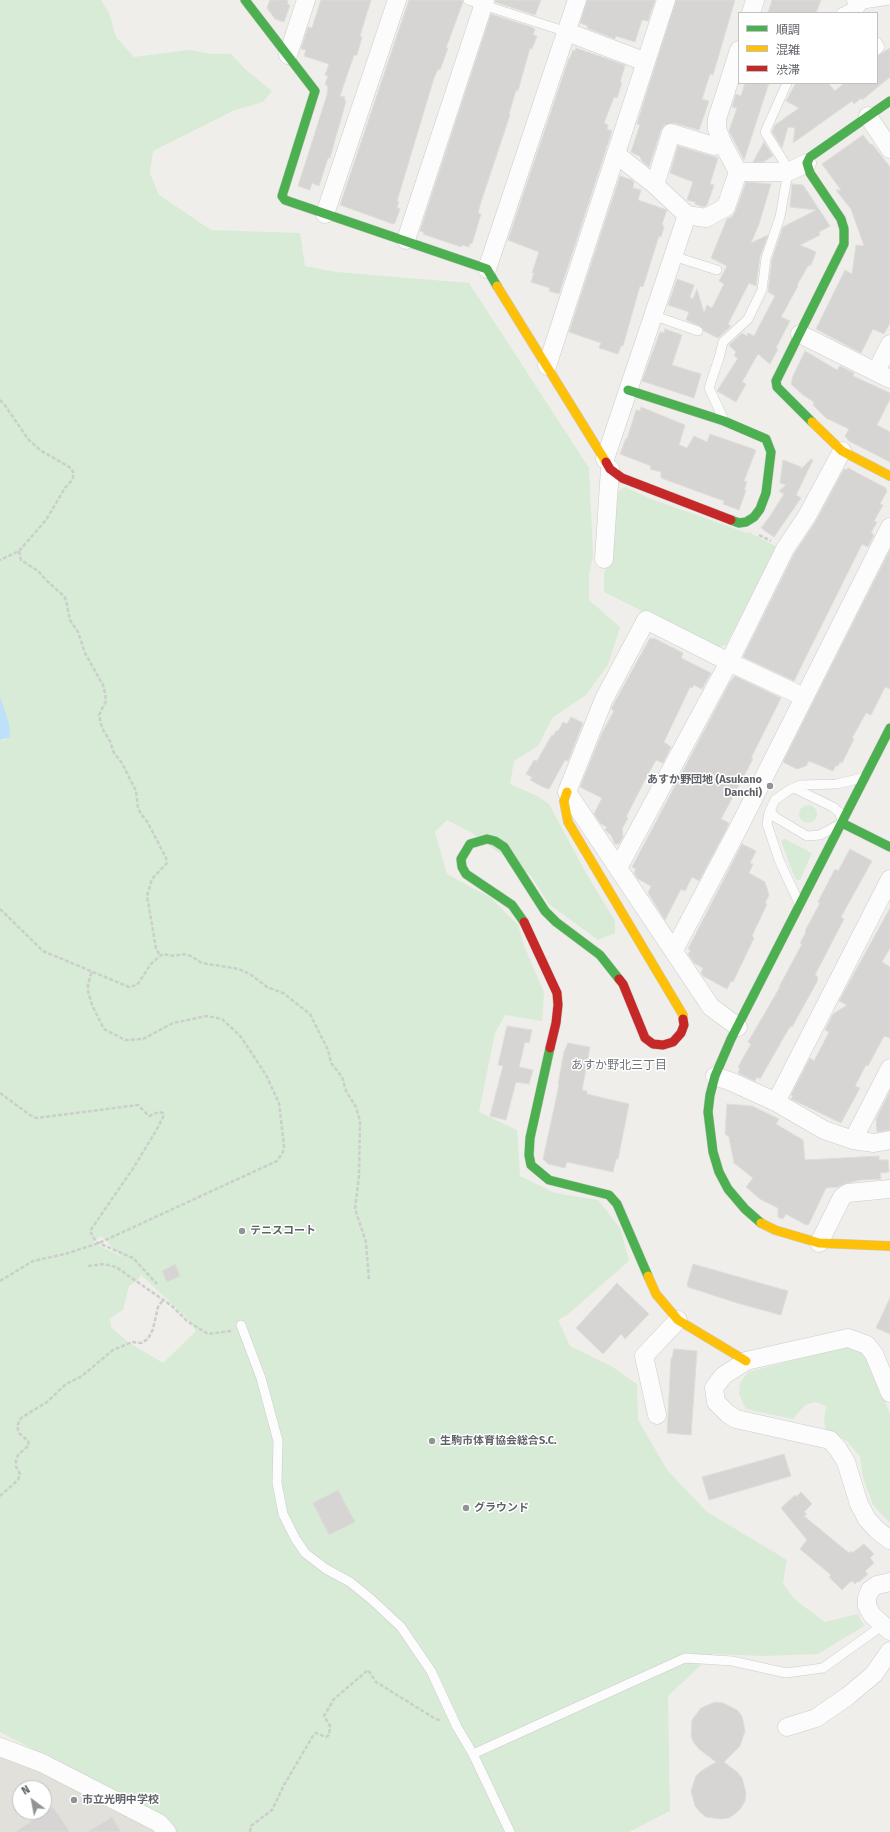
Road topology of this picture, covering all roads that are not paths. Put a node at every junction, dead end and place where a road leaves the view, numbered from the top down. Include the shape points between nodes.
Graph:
1 (245, 0) edge
2 (306, 0) edge
3 (397, 0) edge
4 (577, 0) edge
5 (666, 0) edge
6 (756, 0) edge
7 (890, 0) edge
8 (479, 2) edge
9 (858, 6) edge
10 (751, 12) edge
11 (843, 12) edge
12 (567, 32) junction
13 (738, 53) edge
14 (288, 55) junction
15 (646, 62) junction
16 (787, 84) edge
17 (890, 101) edge
18 (868, 116) junction
19 (723, 144) junction
20 (890, 149) edge
21 (616, 154) junction
22 (807, 163) junction
23 (738, 172) junction
24 (788, 172) junction
25 (655, 185) junction
26 (325, 214) junction
27 (687, 215) junction
28 (406, 240) junction
29 (673, 256) junction
30 (487, 269) junction
31 (717, 270) dead end
32 (652, 315) junction
33 (698, 331) dead end
34 (800, 334) junction
35 (890, 344) edge
36 (547, 366) junction
37 (883, 375) edge
38 (628, 390) junction
39 (724, 421) junction
40 (842, 451) junction
41 (607, 464) junction
42 (890, 476) edge
43 (890, 527) edge
44 (604, 559) dead end
45 (729, 662) junction
46 (804, 697) junction
47 (890, 728) edge
48 (865, 777) junction
49 (794, 788) junction
50 (567, 792) junction
51 (770, 810) junction
52 (842, 823) junction
53 (890, 847) edge
54 (618, 868) junction
55 (890, 879) edge
56 (800, 906) junction
57 (884, 908) edge
58 (674, 950) junction
59 (738, 1027) junction
60 (890, 1068) edge
61 (715, 1076) junction
62 (776, 1102) junction
63 (853, 1140) junction
64 (890, 1140) edge
65 (890, 1189) edge
66 (819, 1243) junction
67 (890, 1246) edge
68 (678, 1320) junction
69 (241, 1326) road end
70 (746, 1360) junction
71 (890, 1394) edge
72 (658, 1415) dead end
73 (890, 1540) edge
74 (890, 1582) edge
75 (887, 1628) edge
76 (890, 1651) edge
77 (788, 1727) dead end
78 (0, 1747) edge
79 (473, 1754) junction
80 (167, 1832) edge
81 (510, 1832) edge

1 - 14 street
2 - 14 street
3 - 26 street
4 - 12 street
5 - 15 street
6 - 10 street
7 - 9 lane
8 - 12 lane
8 - 28 street
9 - 11 lane
12 - 15 street
12 - 30 street
13 - 19 street via 717,119 717,129
14 - 26 street via 316,91 282,196 285,200
15 - 21 street
16 - 24 lane via 765,132
17 - 18 street
18 - 20 street
18 - 22 street via 810,157
19 - 23 street
19 - 25 street via 714,146 671,133
21 - 25 street
21 - 36 street
22 - 24 street
22 - 34 street via 810,173 841,219 844,244
23 - 24 street
23 - 27 street via 726,207 706,218
24 - 39 lane via 780,217 766,258 762,290 748,319 723,342 709,388
25 - 27 street
26 - 28 street
27 - 29 street
28 - 30 street
29 - 31 lane
29 - 32 street
30 - 36 street
32 - 33 lane
32 - 38 street
34 - 37 street
34 - 40 street via 776,382 777,387
35 - 37 street
36 - 41 street
38 - 39 street
38 - 41 street
39 - 41 street via 766,439 772,452 766,493 760,509 746,522 740,523 622,478
40 - 42 street
40 - 45 street via 807,516 785,549
41 - 44 street
43 - 46 street
45 - 46 street
45 - 50 street via 646,620 604,699
45 - 54 street
46 - 58 street
47 - 48 street
48 - 49 lane via 837,784 801,785
48 - 52 street
49 - 51 lane via 776,800
49 - 52 lane via 833,807 840,813
50 - 54 street
50 - 68 street via 564,801 568,822 683,1015 684,1025 681,1034 673,1042 653,1044 644,1038 630,998 616,973 600,955 545,911 504,846 487,839 470,844 461,859 462,867 466,874 512,905 522,917 557,993 556,1023 530,1138 529,1155 532,1165 549,1180 609,1196 617,1204 656,1294
51 - 52 lane via 775,817 807,836 820,835
51 - 56 lane via 767,824 779,860
52 - 53 street
52 - 56 street
54 - 58 street
55 - 57 street
56 - 59 street
57 - 62 street
58 - 59 street via 711,1007
59 - 61 street
60 - 63 street
61 - 62 street
61 - 66 street via 708,1112 712,1152 728,1189 761,1223 775,1230
62 - 63 street via 824,1130
63 - 64 street via 874,1143
65 - 66 street via 848,1193 842,1197
66 - 67 street
68 - 70 street
68 - 72 street via 644,1356
69 - 79 lane via 262,1378 278,1441 277,1483 283,1514 294,1538 306,1553 366,1594 401,1627 431,1671 457,1727
70 - 71 street via 848,1338 867,1345 874,1354
70 - 73 street via 716,1383 716,1402 736,1419 830,1440 846,1462 859,1504 867,1519
74 - 75 street via 877,1585 870,1590 867,1598 867,1606 872,1615
75 - 79 lane via 823,1668 786,1673 732,1661 685,1658
76 - 77 street via 874,1674 848,1696 816,1718
78 - 80 street via 49,1766 160,1823
79 - 81 lane

